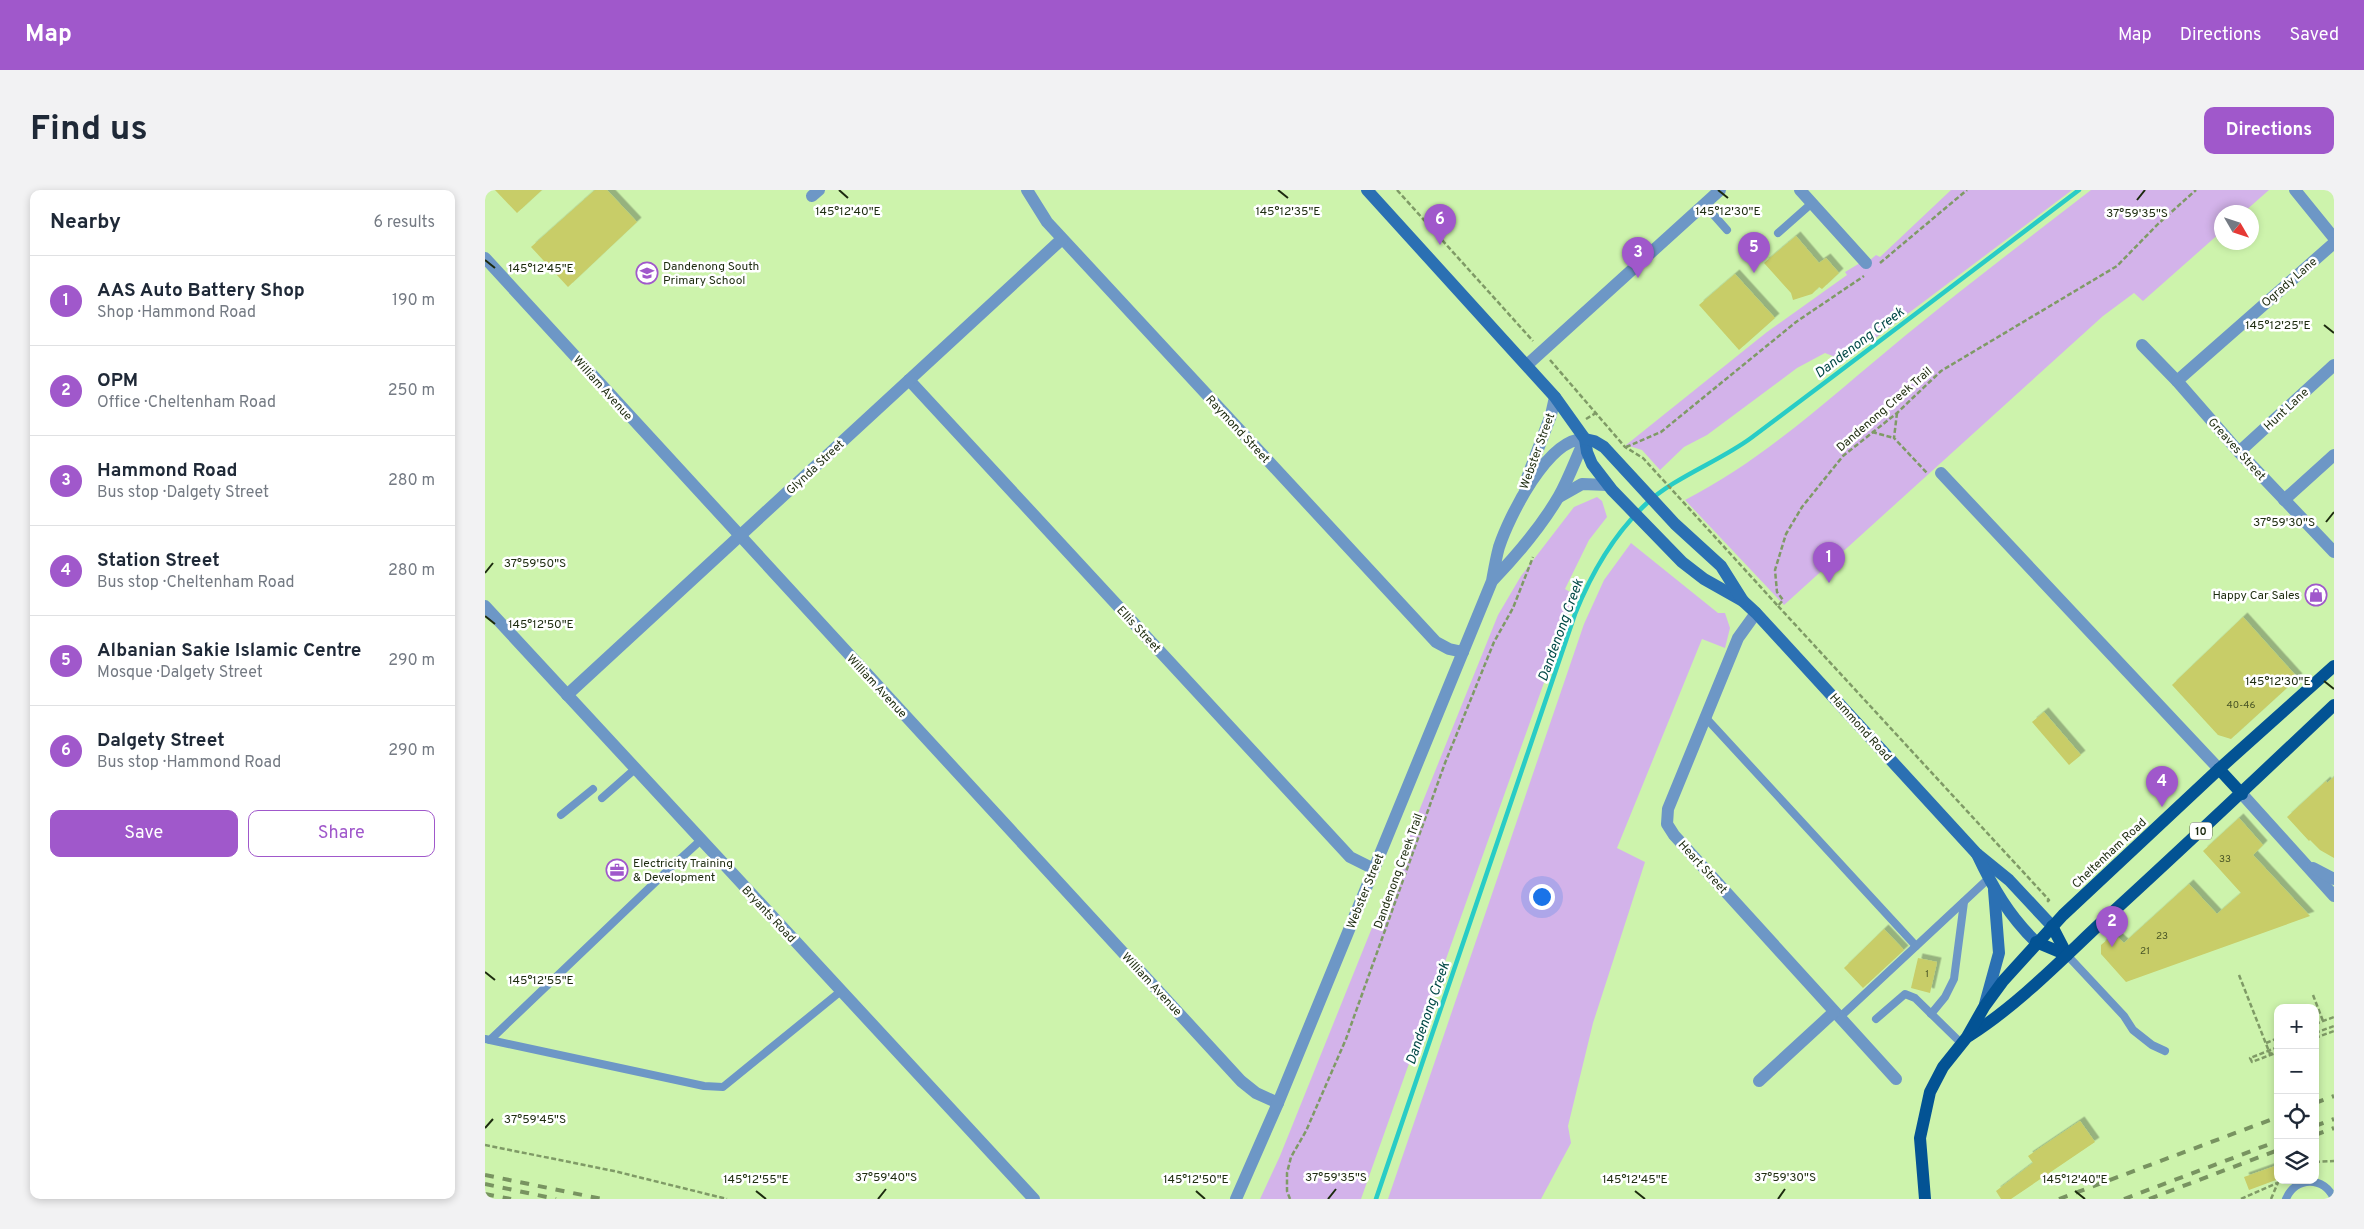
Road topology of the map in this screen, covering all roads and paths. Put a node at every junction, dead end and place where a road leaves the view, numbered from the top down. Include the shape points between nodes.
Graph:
1 (1027, 190) edge
2 (1367, 190) edge
3 (1397, 190) edge
4 (1720, 190) edge
5 (1800, 190) edge
6 (1967, 190) edge
7 (2196, 190) edge
8 (2295, 190) edge
9 (1812, 203) junction
10 (1704, 204) junction
11 (1727, 230) dead end
12 (1779, 233) dead end
13 (2334, 238) edge
14 (1062, 239) junction
15 (2334, 242) edge
16 (485, 258) edge
17 (1868, 269) junction
18 (2142, 345) dead end
19 (1542, 351) junction
20 (1527, 365) junction
21 (2334, 365) edge
22 (909, 380) junction
23 (2177, 381) junction
24 (1555, 397) junction
25 (1897, 413) junction
26 (1872, 432) junction
27 (1894, 438) junction
28 (1585, 439) junction
29 (1625, 447) junction
30 (2239, 452) junction
31 (2334, 455) edge
32 (1941, 473) joint
33 (1610, 487) junction
34 (1557, 498) junction
35 (2284, 500) junction
36 (1518, 504) junction
37 (739, 537) junction
38 (1535, 550) dead end
39 (2334, 552) edge
40 (1492, 581) junction
41 (1743, 601) junction
42 (485, 606) edge
43 (1756, 613) junction
44 (1463, 652) junction
45 (2334, 666) edge
46 (567, 695) junction
47 (2333, 707) edge
48 (1705, 717) junction
49 (635, 769) junction
50 (2219, 769) junction
51 (593, 789) dead end
52 (2242, 794) junction
53 (602, 798) dead end
54 (561, 814) dead end
55 (701, 840) junction
56 (1977, 854) junction
57 (2304, 863) junction
58 (1374, 869) junction
59 (2334, 879) edge
60 (1991, 885) junction
61 (2334, 896) edge
62 (1964, 902) junction
63 (2052, 926) junction
64 (2036, 942) junction
65 (1916, 946) junction
66 (2067, 955) junction
67 (2239, 975) dead end
68 (841, 991) junction
69 (2313, 995) dead end
70 (1984, 1007) junction
71 (1931, 1014) junction
72 (1837, 1015) junction
73 (2334, 1017) edge
74 (1876, 1019) dead end
75 (2323, 1021) junction
76 (2319, 1022) edge
77 (2334, 1026) edge
78 (2334, 1030) edge
79 (2319, 1032) edge
80 (2319, 1036) edge
81 (2274, 1039) edge
82 (488, 1040) edge
83 (1964, 1040) junction
84 (2266, 1042) junction
85 (2274, 1049) edge
86 (2165, 1051) dead end
87 (2274, 1053) edge
88 (2274, 1054) edge
89 (1896, 1078) dead end
90 (1759, 1081) dead end
91 (1278, 1103) junction
92 (485, 1145) edge
93 (2334, 1161) edge
94 (2319, 1162) edge
95 (2274, 1184) edge
96 (2277, 1184) edge
97 (2333, 1196) edge
98 (727, 1199) edge
99 (1034, 1199) edge
100 (1236, 1199) edge
101 (1290, 1199) edge
102 (1925, 1199) edge
103 (2241, 1199) edge
104 (2271, 1199) edge
105 (2286, 1199) edge

1 - 14 street, Raymond Street
2 - 20 main road, Hammond Road
3 - 19 path, Dandenong Creek Trail
4 - 10 street
5 - 9 street
6 - 17 path
7 - 25 path, Dandenong Creek Trail via 2117,266 1941,372
8 - 13 street
9 - 12 lane
9 - 17 street
10 - 11 lane
10 - 19 street
14 - 22 street, Glynda Street
14 - 44 street, Raymond Street via 1436,642
15 - 23 street, Ogrady Lane
16 - 37 street, William Avenue
17 - 29 path via 1796,322 1661,432
18 - 23 street, Greaves Street
19 - 20 street
19 - 29 path, Dandenong Creek Trail
20 - 24 main road, Hammond Road
21 - 30 street, Hunt Lane
22 - 37 street, Glynda Street
22 - 58 street, Ellis Street via 1350,857
23 - 30 street, Greaves Street
24 - 28 main road, Hammond Road
24 - 36 street, Webster Street
25 - 26 path, Dandenong Creek Trail
25 - 27 path
26 - 27 path
26 - 29 path, Dandenong Creek Trail via 1843,456 1791,524 1775,570 1777,592 1783,600 1778,606 1643,458
27 - 32 path via 1929,475
28 - 33 main road, Hammond Road via 1591,461
28 - 34 street, Webster Street
28 - 36 street, Webster Street via 1572,442 1547,462
28 - 41 main road, Hammond Road via 1604,447 1675,524 1721,566
30 - 35 street, Greaves Street
31 - 35 street
32 - 50 street
33 - 34 street, Webster Street via 1579,485
33 - 41 main road, Hammond Road via 1660,541 1704,579
34 - 40 street, Webster Street via 1516,556
35 - 39 street, Greaves Street
36 - 40 street, Webster Street via 1500,544
37 - 46 street, Glynda Street
37 - 91 street, William Avenue via 1241,1081 1256,1093
38 - 101 path, Dandenong Creek Trail via 1452,745 1346,1039 1306,1131 1291,1157 1287,1173
40 - 44 street, Webster Street
41 - 43 main road, Hammond Road
42 - 46 street, Bryants Road
43 - 48 street, Heart Street via 1740,634
43 - 56 main road, Hammond Road
44 - 58 street, Webster Street
45 - 50 main road, Cheltenham Road / 10
46 - 49 street, Bryants Road
47 - 52 main road, Cheltenham Road / 10
48 - 65 lane
48 - 72 street, Heart Street via 1668,809 1669,827
49 - 53 lane
49 - 55 street, Bryants Road
50 - 52 main road
50 - 63 main road, Cheltenham Road / 10
51 - 54 lane
52 - 57 street
52 - 66 main road, Cheltenham Road / 10
55 - 68 street, Bryants Road
55 - 82 lane
56 - 60 main road, Hammond Road
56 - 63 main road, Hammond Road via 2009,880
57 - 59 street
57 - 61 street
58 - 91 street, Webster Street
60 - 62 lane
60 - 64 main road, Hammond Road via 2011,915
60 - 70 main road via 1999,953
62 - 65 lane
62 - 71 lane via 1954,979
63 - 64 main road, Cheltenham Road / 10
63 - 66 main road
64 - 66 main road
64 - 70 main road, Cheltenham Road / 10
65 - 72 lane
66 - 83 main road, Cheltenham Road / 10 via 2004,1011
66 - 86 lane via 2136,1032
67 - 84 path
68 - 82 lane via 723,1087 704,1086
68 - 99 street, Bryants Road
69 - 75 path
70 - 83 main road, Cheltenham Road / 10
71 - 74 lane via 1915,998 1905,994
71 - 83 lane
72 - 89 street, Heart Street
72 - 90 street
73 - 75 path
75 - 76 path
77 - 79 path
78 - 80 path
81 - 84 path
83 - 102 main road, Cheltenham Road / 10 via 1936,1080 1924,1114 1920,1149
84 - 87 path via 2270,1054
85 - 88 path, bridge via 2250,1058 2252,1062
91 - 100 street, Webster Street
92 - 98 path via 614,1171
93 - 94 path
95 - 103 path
96 - 104 path
97 - 105 lane via 2326,1187 2310,1181 2295,1186

